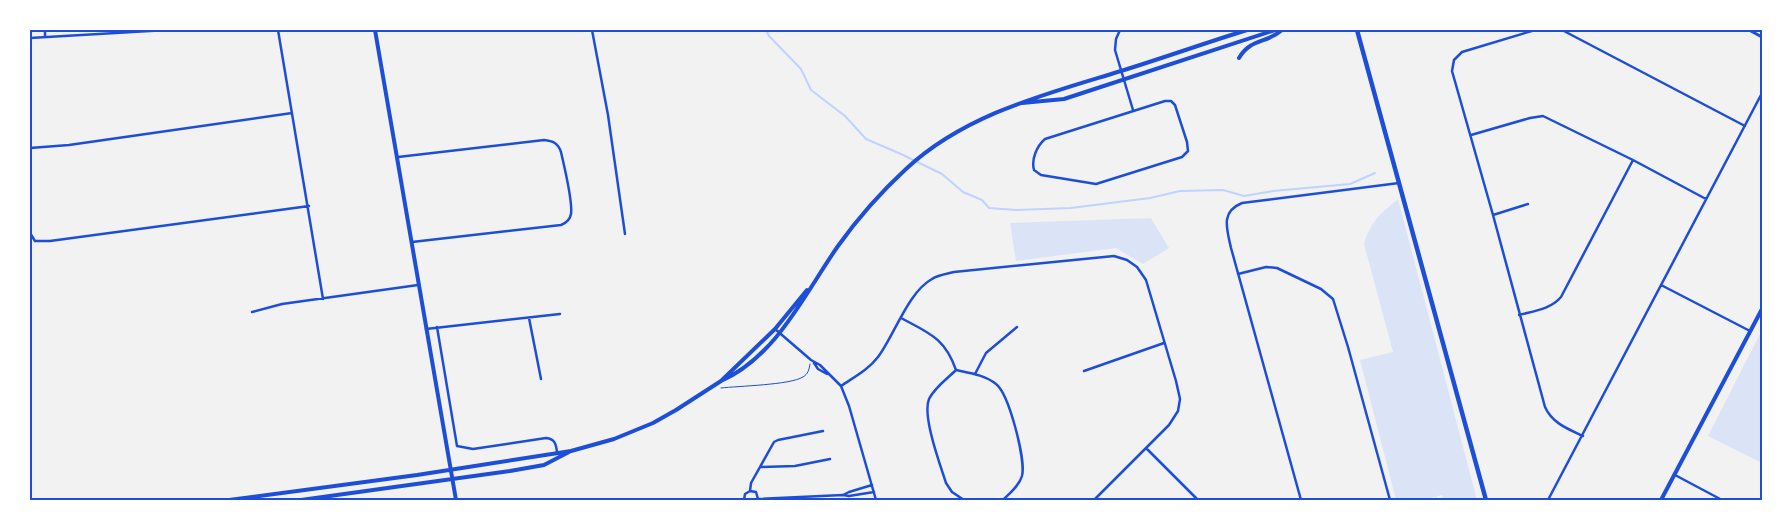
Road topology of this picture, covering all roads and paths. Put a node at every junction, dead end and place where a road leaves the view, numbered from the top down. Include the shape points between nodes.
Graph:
1 (44, 30) edge
2 (167, 30) edge
3 (278, 30) edge
4 (377, 30) edge
5 (592, 30) edge
6 (1120, 30) edge
7 (1247, 30) edge
8 (1275, 30) edge
9 (1282, 30) edge
10 (1357, 30) edge
11 (1535, 30) edge
12 (1562, 30) edge
13 (1748, 30) edge
14 (45, 37) junction
15 (1762, 37) edge
16 (30, 38) edge
17 (1239, 58) dead end
18 (1120, 71) junction
19 (1124, 80) junction
20 (1762, 93) edge
21 (1020, 103) junction
22 (1133, 110) junction
23 (292, 113) junction
24 (1745, 126) junction
25 (1471, 135) junction
26 (30, 148) edge
27 (398, 157) junction
28 (1634, 160) junction
29 (1400, 183) junction
30 (1706, 199) junction
31 (1528, 204) dead end
32 (309, 206) junction
33 (1493, 215) junction
34 (30, 234) edge
35 (625, 234) dead end
36 (412, 242) junction
37 (1238, 274) junction
38 (419, 285) junction
39 (812, 285) junction
40 (1661, 285) junction
41 (324, 298) junction
42 (1762, 309) edge
43 (252, 312) dead end
44 (560, 314) dead end
45 (1520, 315) junction
46 (529, 318) junction
47 (901, 318) junction
48 (437, 327) junction
49 (1017, 327) dead end
50 (426, 329) junction
51 (775, 329) junction
52 (1750, 331) junction
53 (780, 333) junction
54 (1164, 343) junction
55 (812, 361) junction
56 (956, 370) junction
57 (1084, 371) dead end
58 (975, 374) junction
59 (541, 379) dead end
60 (721, 381) junction
61 (841, 386) junction
62 (710, 389) junction
63 (823, 431) dead end
64 (1583, 436) junction
65 (1146, 448) junction
66 (571, 451) junction
67 (557, 452) junction
68 (830, 459) dead end
69 (760, 467) junction
70 (451, 470) junction
71 (1675, 475) junction
72 (453, 480) junction
73 (872, 485) junction
74 (750, 491) junction
75 (874, 492) junction
76 (843, 495) junction
77 (229, 500) edge
78 (301, 500) edge
79 (456, 500) edge
80 (744, 500) edge
81 (757, 500) edge
82 (876, 500) edge
83 (964, 500) edge
84 (1003, 500) edge
85 (1094, 500) edge
86 (1198, 500) edge
87 (1301, 500) edge
88 (1390, 500) edge
89 (1486, 500) edge
90 (1548, 500) edge
91 (1661, 500) edge
92 (1722, 500) edge

1 - 14 street
2 - 14 street
3 - 23 street
4 - 27 main road
5 - 35 street
6 - 18 street via 1115,46
7 - 18 main road
8 - 19 main road
9 - 17 main road via 1246,47
10 - 29 main road
11 - 25 street via 1462,52 1454,60 1452,71
12 - 24 street
13 - 15 street
14 - 16 street
18 - 19 street
18 - 21 main road
19 - 21 main road via 1064,99
19 - 22 street
20 - 24 street
21 - 39 main road via 959,131 923,154 856,222
22 - 22 street via 1165,101 1173,102 1188,146 1186,154 1096,184 1035,172 1033,158 1045,139
23 - 26 street
23 - 32 street
24 - 30 street
25 - 28 street via 1543,116
25 - 33 street
27 - 36 main road
27 - 36 street via 551,141 561,152 567,185 571,216 561,225
28 - 30 street
28 - 45 street via 1561,297 1554,304
29 - 37 street via 1242,203 1232,208 1226,218 1226,227
29 - 89 main road
30 - 40 street
31 - 33 street
32 - 34 street via 41,242
32 - 41 street
33 - 45 street
36 - 38 main road
37 - 87 street
37 - 88 street via 1277,268 1321,289 1333,299
38 - 41 street
38 - 50 main road
39 - 51 main road
39 - 53 main road
40 - 52 street
40 - 64 street
41 - 43 street
42 - 52 main road
44 - 46 street
45 - 64 street via 1547,413 1557,423
46 - 48 street
46 - 59 street
47 - 54 street via 922,286 942,274 1114,256 1133,264 1143,274
47 - 56 street via 942,342
47 - 61 street via 872,363
48 - 50 street
48 - 67 street via 457,446 474,449 546,438 556,443
49 - 58 street via 986,352
50 - 70 main road
51 - 53 street
51 - 60 main road
52 - 71 main road
53 - 55 street
53 - 60 main road via 748,364
54 - 57 street
54 - 65 street via 1180,406 1176,418
55 - 61 street
55 - 62 path via 804,377 791,382
56 - 58 street
56 - 83 street via 931,396 926,413 946,483
58 - 84 street via 996,383 1005,395 1023,460 1020,480
60 - 62 main road
61 - 73 street
62 - 66 main road via 633,431
63 - 69 street via 778,440
64 - 90 street
65 - 85 street
65 - 86 street
66 - 67 main road
66 - 72 main road via 544,465
67 - 70 main road
68 - 69 street via 795,466
69 - 74 street
70 - 72 main road
70 - 77 main road
71 - 91 main road
71 - 92 street
72 - 78 main road
72 - 79 main road
73 - 75 street
73 - 76 street
74 - 80 street
74 - 81 street via 756,492
75 - 76 street
75 - 82 street
76 - 81 street

